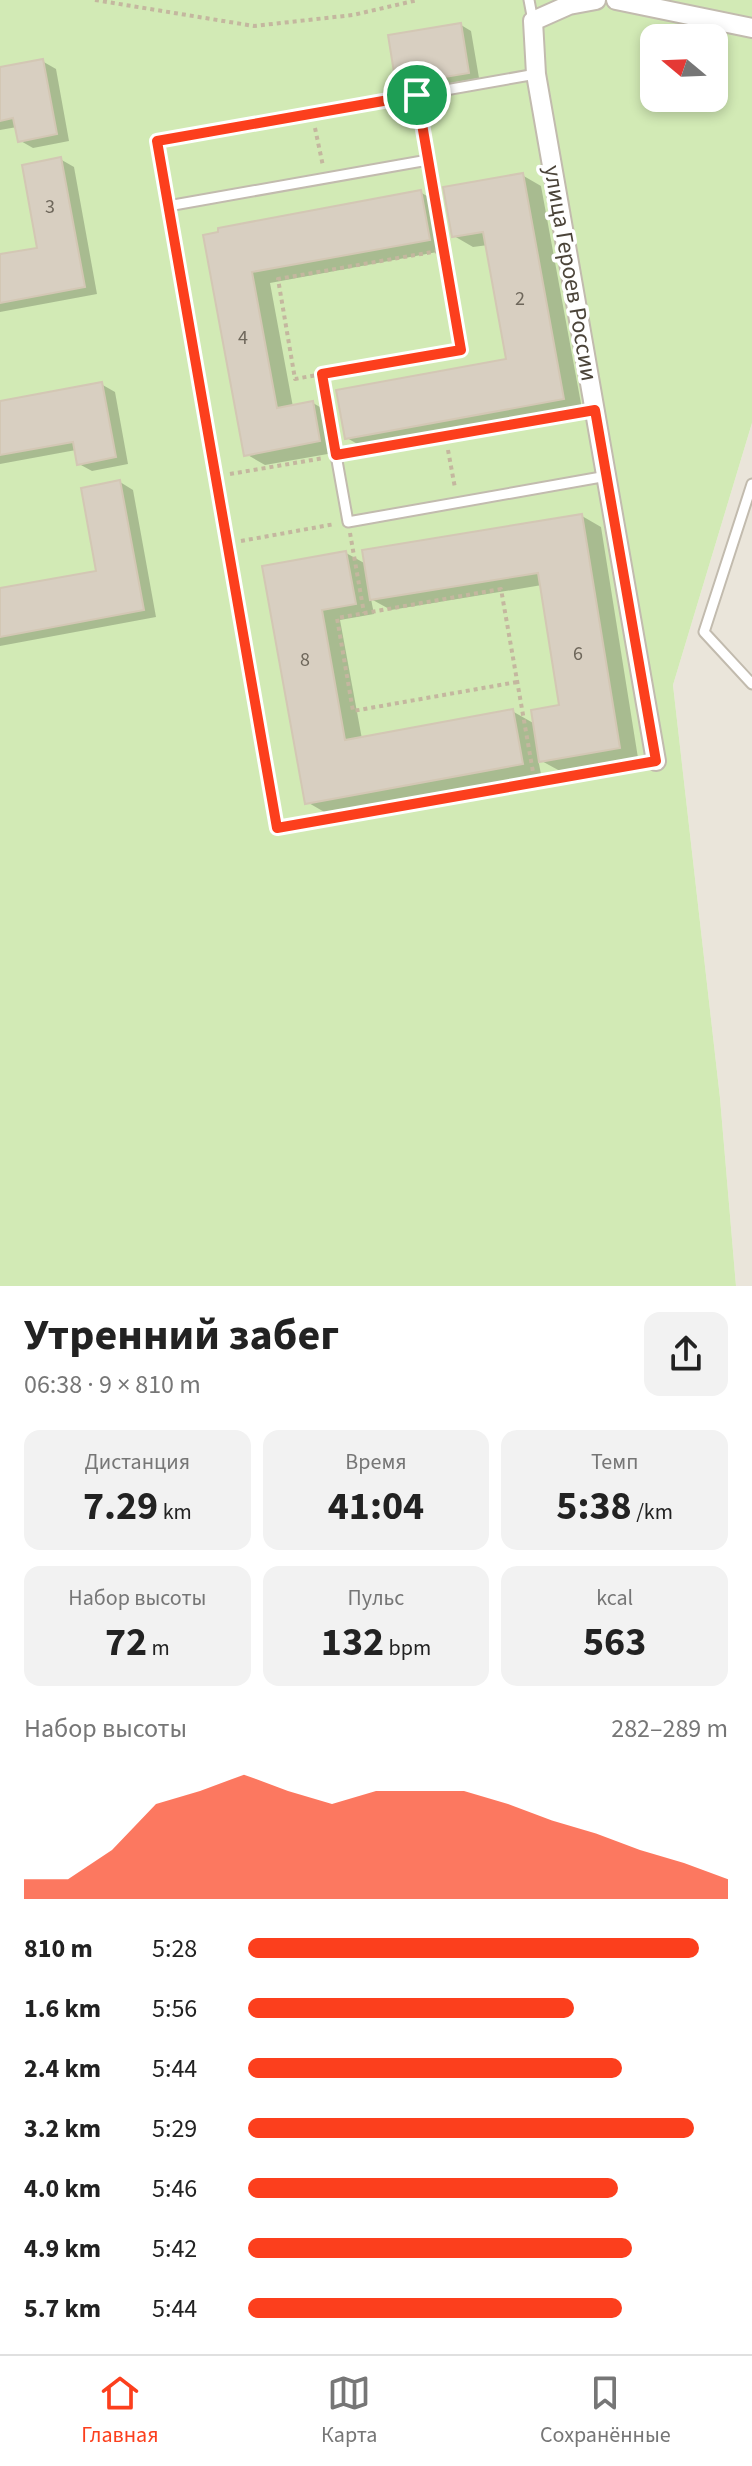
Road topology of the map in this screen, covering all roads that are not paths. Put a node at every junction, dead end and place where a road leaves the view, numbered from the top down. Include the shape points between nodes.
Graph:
1 (529, 0) edge
2 (596, 0) edge
3 (616, 0) edge
4 (533, 21) junction
5 (752, 28) edge
6 (536, 74) junction
7 (417, 95) junction
8 (168, 206) junction
9 (595, 410) junction
10 (607, 476) junction
11 (752, 484) edge
12 (739, 522) junction
13 (752, 527) edge
14 (752, 684) edge
15 (656, 761) road end
16 (535, 783) road end

1 - 4 lane
2 - 4 street
3 - 5 street
4 - 6 street, улица Героев России
6 - 7 lane
6 - 9 street, улица Героев России
7 - 8 lane via 428,160
7 - 8 lane via 157,141
8 - 16 lane via 277,828
9 - 10 street, улица Героев России
9 - 10 lane via 336,455 348,522
10 - 15 street, улица Героев России
11 - 12 lane
12 - 13 lane
12 - 14 lane via 704,632

